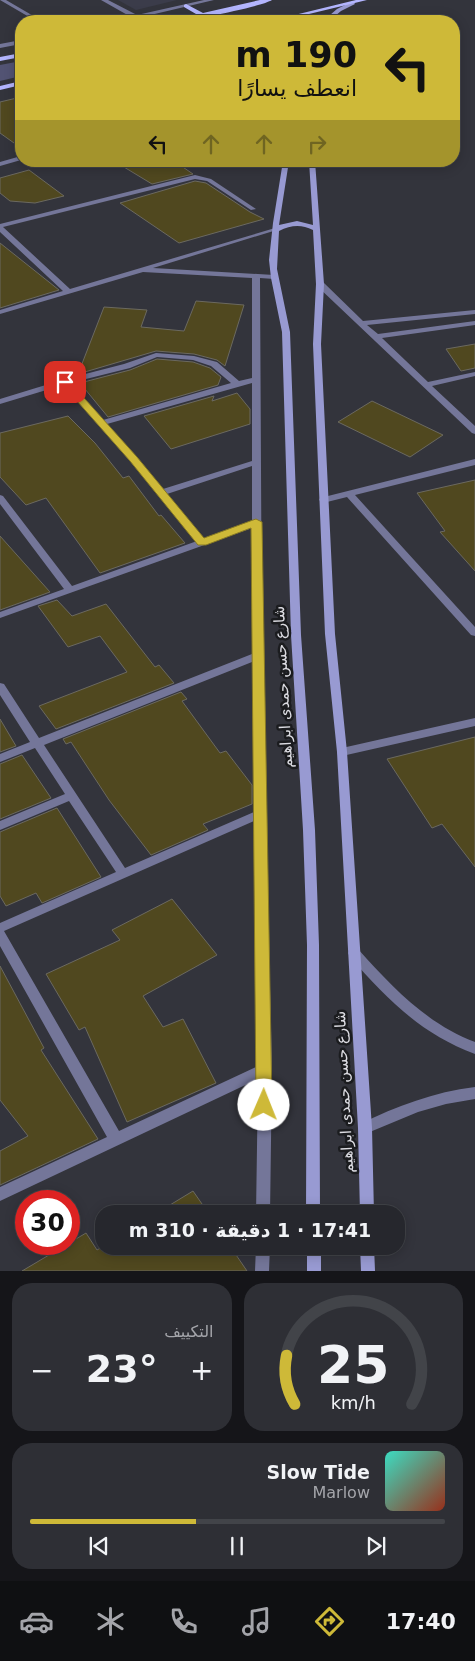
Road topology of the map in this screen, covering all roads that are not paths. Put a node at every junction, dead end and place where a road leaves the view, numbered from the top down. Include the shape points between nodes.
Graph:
1 (2, 0) edge
2 (104, 0) edge
3 (211, 0) edge
4 (269, 0) edge
5 (364, 0) edge
6 (353, 2) junction
7 (186, 6) junction
8 (28, 15) edge
9 (132, 15) edge
10 (145, 15) edge
11 (203, 15) joint
12 (298, 15) edge
13 (333, 15) edge
14 (15, 43) edge
15 (0, 46) edge
16 (15, 56) edge
17 (0, 59) edge
18 (15, 85) edge
19 (0, 88) edge
20 (15, 160) edge
21 (0, 164) edge
22 (285, 167) edge
23 (312, 167) edge
24 (254, 209) dead end
25 (0, 227) edge
26 (276, 229) junction
27 (317, 229) junction
28 (137, 270) junction
29 (256, 276) junction
30 (274, 277) junction
31 (320, 284) junction
32 (67, 290) junction
33 (0, 312) edge
34 (475, 312) edge
35 (361, 323) junction
36 (475, 323) edge
37 (376, 337) junction
38 (475, 374) edge
39 (256, 379) junction
40 (65, 382) junction
41 (426, 384) junction
42 (238, 385) junction
43 (0, 402) edge
44 (102, 423) junction
45 (475, 431) edge
46 (257, 462) junction
47 (475, 462) edge
48 (161, 493) junction
49 (349, 493) junction
50 (0, 498) edge
51 (323, 500) junction
52 (256, 522) junction
53 (202, 542) junction
54 (70, 590) junction
55 (0, 614) edge
56 (475, 633) edge
57 (257, 656) junction
58 (0, 688) edge
59 (475, 722) edge
60 (37, 743) junction
61 (342, 752) junction
62 (0, 758) edge
63 (71, 796) junction
64 (260, 814) junction
65 (0, 826) edge
66 (123, 874) junction
67 (0, 928) edge
68 (0, 935) edge
69 (354, 953) junction
70 (475, 1048) edge
71 (265, 1068) junction
72 (475, 1093) edge
73 (365, 1128) junction
74 (116, 1139) junction
75 (0, 1194) edge
76 (263, 1205) edge
77 (313, 1205) edge
78 (366, 1205) edge
79 (263, 1255) edge
80 (314, 1255) edge
81 (367, 1255) edge
82 (262, 1271) edge
83 (314, 1271) edge
84 (368, 1271) edge

1 - 8 street
2 - 9 street
3 - 7 street
4 - 11 main road
5 - 6 main road
6 - 12 main road
6 - 13 main road
7 - 10 street
7 - 11 main road
14 - 15 street
16 - 17 main road
18 - 19 main road
20 - 21 street
22 - 26 main road, شارع حسن حمدى ابراهيم
23 - 27 main road, شارع حسن حمدى ابراهيم
24 - 25 street via 209,180 195,177
25 - 32 street
26 - 27 main road via 292,224
26 - 28 street
26 - 30 main road, شارع حسن حمدى ابراهيم
27 - 31 main road, شارع حسن حمدى ابراهيم
28 - 29 street
28 - 32 street
29 - 30 street
29 - 39 street
30 - 77 main road, شارع حسن حمدى ابراهيم via 286,332 296,635 309,830 313,945
31 - 35 street
31 - 51 main road, شارع حسن حمدى ابراهيم via 317,344
32 - 33 street
34 - 35 street
35 - 37 street
36 - 37 street
37 - 41 street
38 - 41 street
39 - 42 street
39 - 46 street
40 - 42 street via 156,355 194,358 214,364
40 - 43 street
40 - 44 street
41 - 45 street
42 - 44 street
44 - 48 street
46 - 48 street
46 - 52 street
47 - 49 street
48 - 53 street
49 - 51 street
49 - 56 street
50 - 54 street
51 - 61 main road, شارع حسن حمدى ابراهيم via 330,634
52 - 53 street
52 - 57 street
53 - 54 street
54 - 55 street
57 - 60 street
57 - 64 street
58 - 60 street
59 - 61 street
60 - 62 street
60 - 63 street
61 - 69 main road, شارع حسن حمدى ابراهيم
63 - 65 street
63 - 66 street
64 - 66 street
64 - 71 street
66 - 67 street
68 - 74 street
69 - 70 street via 382,986 417,1016 458,1043
69 - 73 main road, شارع حسن حمدى ابراهيم
71 - 74 street
71 - 76 street
72 - 73 street via 435,1100 400,1111
73 - 78 main road, شارع حسن حمدى ابراهيم
74 - 75 street
79 - 82 street
80 - 83 main road
81 - 84 main road

